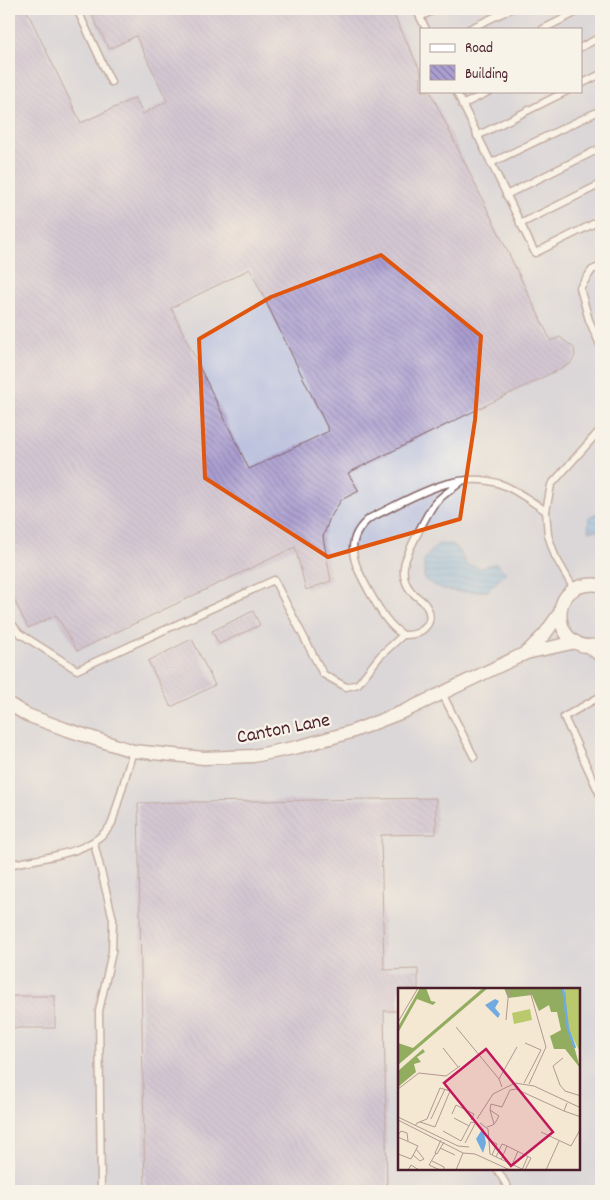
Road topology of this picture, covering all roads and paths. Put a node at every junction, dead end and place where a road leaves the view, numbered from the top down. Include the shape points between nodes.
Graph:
1 (76, 9) edge
2 (416, 9) edge
3 (436, 9) edge
4 (511, 9) edge
5 (583, 9) edge
6 (598, 9) edge
7 (601, 16) edge
8 (420, 17) junction
9 (426, 28) edge
10 (471, 28) edge
11 (545, 28) edge
12 (601, 37) edge
13 (582, 46) edge
14 (601, 74) edge
15 (111, 82) dead end
16 (582, 84) edge
17 (456, 92) edge
18 (488, 92) edge
19 (565, 92) edge
20 (462, 105) junction
21 (601, 110) edge
22 (478, 136) junction
23 (601, 148) edge
24 (491, 163) junction
25 (601, 184) edge
26 (506, 195) junction
27 (601, 220) edge
28 (520, 224) junction
29 (601, 266) edge
30 (601, 347) edge
31 (601, 429) edge
32 (462, 481) junction
33 (546, 511) junction
34 (601, 585) edge
35 (574, 589) junction
36 (559, 614) junction
37 (9, 620) edge
38 (403, 635) junction
39 (579, 644) junction
40 (601, 644) edge
41 (526, 653) junction
42 (601, 660) edge
43 (442, 693) junction
44 (601, 696) edge
45 (9, 704) edge
46 (133, 751) junction
47 (474, 757) dead end
48 (601, 797) edge
49 (94, 843) junction
50 (9, 864) edge
51 (498, 1170) edge
52 (101, 1191) edge
53 (510, 1191) edge

1 - 15 lane
2 - 8 lane
3 - 8 lane
4 - 10 lane
5 - 11 lane
6 - 7 lane
8 - 9 lane
12 - 13 lane
14 - 16 lane
17 - 20 lane
18 - 20 lane
19 - 22 lane
20 - 22 lane
21 - 24 lane
22 - 24 lane
23 - 26 lane
24 - 26 lane
25 - 28 lane
26 - 28 lane
27 - 28 lane via 535,253
29 - 30 lane via 592,270 580,288
31 - 33 lane via 551,485
32 - 33 lane via 481,480 504,485
32 - 38 lane via 434,503 406,558 404,578 429,611 429,620 420,633
32 - 38 lane via 442,484 370,518 356,533 353,554 356,566 383,617
33 - 35 lane via 548,535 555,556
34 - 35 street via 589,584
35 - 36 street, Canton Lane via 567,593
36 - 39 street via 567,636
36 - 41 street, Canton Lane
37 - 38 lane via 19,634 77,670 274,580 323,674 346,687 358,684 380,656
39 - 40 street, Canton Lane
39 - 41 street, Canton Lane
39 - 42 lane
41 - 43 street, Canton Lane
43 - 46 street, Canton Lane via 351,732 253,756 204,758
43 - 47 lane
44 - 48 lane via 564,717
45 - 46 street, Canton Lane via 27,715
46 - 49 lane via 112,823
49 - 50 lane
49 - 52 lane via 113,919 112,952 99,1011
51 - 53 lane

